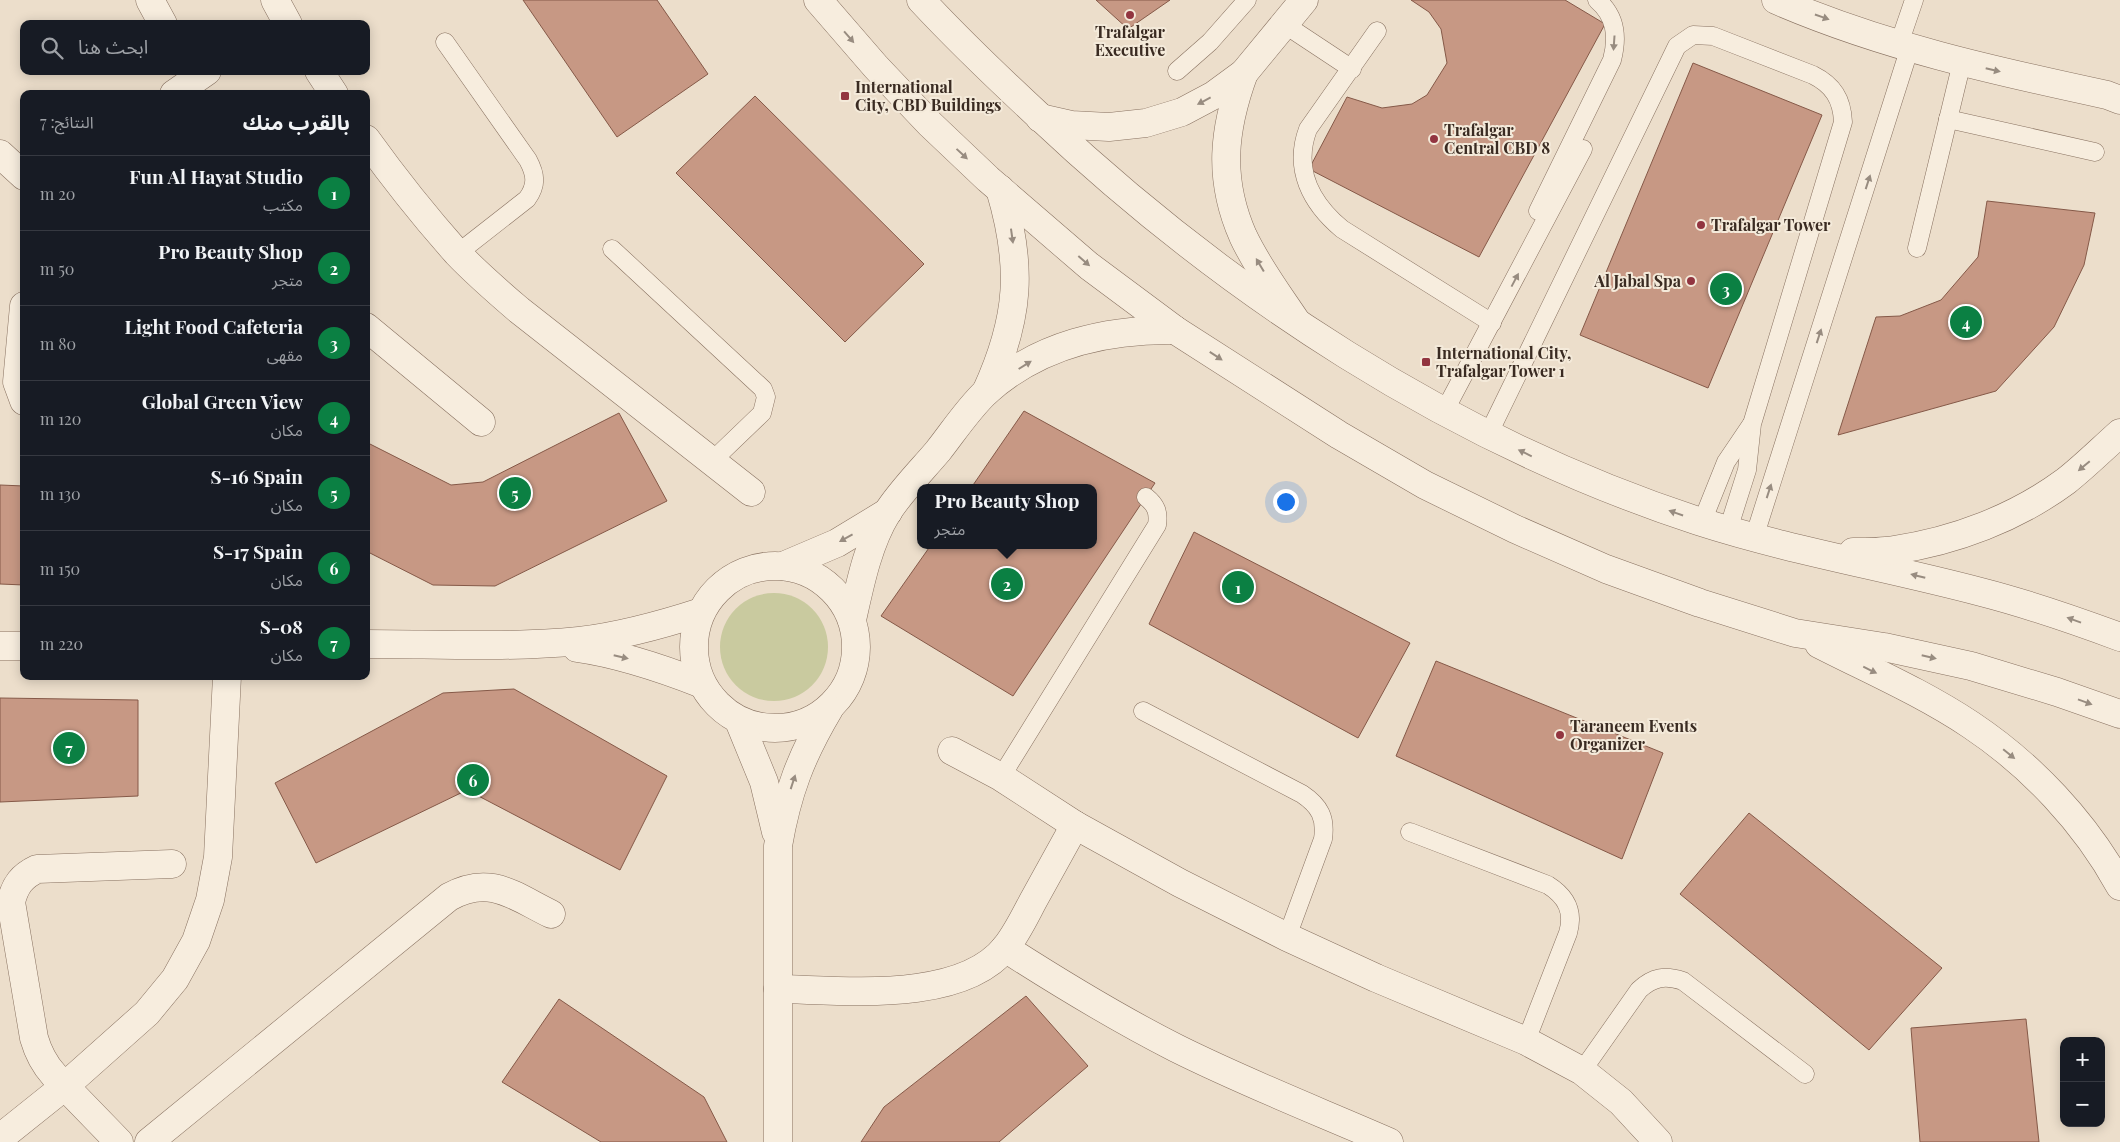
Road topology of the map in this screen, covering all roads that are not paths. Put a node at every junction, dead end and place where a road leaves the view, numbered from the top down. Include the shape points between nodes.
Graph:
1 (150, 0) edge
2 (275, 0) edge
3 (818, 0) edge
4 (921, 0) edge
5 (1247, 0) edge
6 (1304, 0) edge
7 (1597, 0) edge
8 (1914, 0) edge
9 (1790, 3) edge
10 (161, 20) edge
11 (286, 20) edge
12 (1284, 24) junction
13 (1377, 31) dead end
14 (445, 42) dead end
15 (1904, 45) junction
16 (1962, 62) junction
17 (1352, 69) junction
18 (1177, 71) dead end
19 (1244, 73) junction
20 (322, 75) edge
21 (331, 90) edge
22 (2120, 100) edge
23 (1040, 118) junction
24 (1948, 119) junction
25 (370, 144) edge
26 (1583, 149) dead end
27 (2095, 152) dead end
28 (0, 154) edge
29 (20, 172) edge
30 (1000, 189) junction
31 (1520, 246) dead end
32 (1917, 248) dead end
33 (612, 249) dead end
34 (458, 253) junction
35 (1296, 321) junction
36 (1492, 323) junction
37 (370, 330) edge
38 (1176, 330) junction
39 (20, 349) edge
40 (985, 393) junction
41 (20, 394) edge
42 (1444, 412) junction
43 (481, 422) dead end
44 (1752, 424) junction
45 (2120, 433) edge
46 (1488, 435) junction
47 (712, 461) junction
48 (751, 492) dead end
49 (1146, 496) dead end
50 (888, 512) junction
51 (1702, 522) junction
52 (1728, 530) junction
53 (1754, 538) junction
54 (1816, 554) junction
55 (783, 566) junction
56 (701, 612) junction
57 (852, 620) junction
58 (1795, 633) junction
59 (2120, 637) edge
60 (370, 644) edge
61 (538, 644) junction
62 (0, 646) edge
63 (20, 646) edge
64 (227, 680) edge
65 (702, 684) junction
66 (830, 708) junction
67 (1143, 711) dead end
68 (2120, 714) edge
69 (739, 721) junction
70 (952, 751) dead end
71 (1001, 778) junction
72 (1075, 825) junction
73 (1410, 832) dead end
74 (778, 846) junction
75 (172, 864) dead end
76 (2120, 886) edge
77 (551, 914) dead end
78 (1287, 937) junction
79 (1005, 948) junction
80 (778, 989) junction
81 (1526, 1041) junction
82 (1582, 1071) junction
83 (1805, 1074) dead end
84 (65, 1086) junction
85 (0, 1138) edge
86 (119, 1142) edge
87 (149, 1142) edge
88 (778, 1142) edge
89 (1389, 1142) edge
90 (1658, 1142) edge

1 - 10 street
2 - 11 street
3 -> 30 street via 930,124
4 - 23 street via 962,45
5 - 18 lane via 1210,42
6 - 12 street
7 -> 31 lane via 1610,16 1615,30 1612,60
8 - 15 lane
9 -> 15 street
12 - 17 lane
12 - 19 street
13 - 17 lane
14 - 34 lane via 528,160 535,180 527,199
15 - 16 street
53 -> 15 lane
16 -> 22 street
16 - 24 lane
17 - 36 lane via 1308,129 1304,141 1304,173 1317,204 1342,229
19 -> 23 street via 1214,95 1182,112 1146,123 1109,127 1072,125
35 -> 19 street via 1244,237 1232,205 1226,172 1226,138 1232,104
20 - 21 street
23 - 35 street via 1161,224
24 - 27 lane
24 - 32 lane
25 - 34 street
36 -> 26 lane
28 - 29 street
30 -> 38 street via 1089,266
30 -> 40 street via 1015,257 1015,293 1008,336
33 - 47 lane via 763,389 766,397 762,413
34 - 47 street via 519,310
35 - 42 street
36 - 42 lane
37 - 43 street
40 -> 38 street via 1033,360 1088,338 1146,330
38 -> 58 street via 1339,435 1425,485 1606,569
39 - 41 street via 17,382
40 - 50 street
42 - 46 street
44 - 46 lane via 1843,122 1843,110 1833,88 1818,78 1704,34 1684,39 1672,54
44 - 51 lane via 1726,462
44 - 52 lane via 1747,470
45 -> 54 street via 2065,482 1989,524 1962,534 1894,550
51 -> 46 street via 1594,484
47 - 48 street
49 - 71 lane via 1158,512 1158,525
50 -> 55 street via 837,543
50 - 57 street via 866,565
51 - 52 street
52 - 53 street
53 - 54 street
59 -> 54 street via 1982,592
55 - 56 street via 758,568 735,576 715,591
55 - 57 street via 806,571 826,583 842,600
56 - 61 street via 621,634
56 - 65 street via 694,636 694,660
57 - 66 street via 857,644 855,668 845,689
58 -> 68 street via 1884,647 1971,666
58 -> 76 street via 1928,698 1972,725 2012,756 2088,835
60 - 61 street
61 -> 65 street via 622,657
62 - 63 street
64 - 84 street via 218,857 210,900 196,941 175,979 147,1013
65 - 69 street via 717,705
66 - 69 street via 810,721 786,728 762,728
74 -> 66 street via 784,810 796,774 810,740
67 - 78 lane via 1314,801 1325,826 1323,839
69 - 74 street via 764,782
70 - 71 street
71 - 72 street
72 - 78 street
72 - 79 street
73 - 81 lane via 1548,885 1566,900 1572,922
74 - 80 street
75 - 84 street via 37,869 27,873 13,891 11,902 34,1038 45,1064
77 - 87 street via 498,888 472,887 449,897
78 - 81 street
79 - 80 street via 985,965 961,977 908,990
79 - 89 street via 1067,987 1177,1048
80 - 88 street
81 - 82 street
82 - 83 lane via 1639,990 1654,980 1671,977 1682,981
82 - 90 street via 1621,1102
84 - 85 street
84 - 86 street

